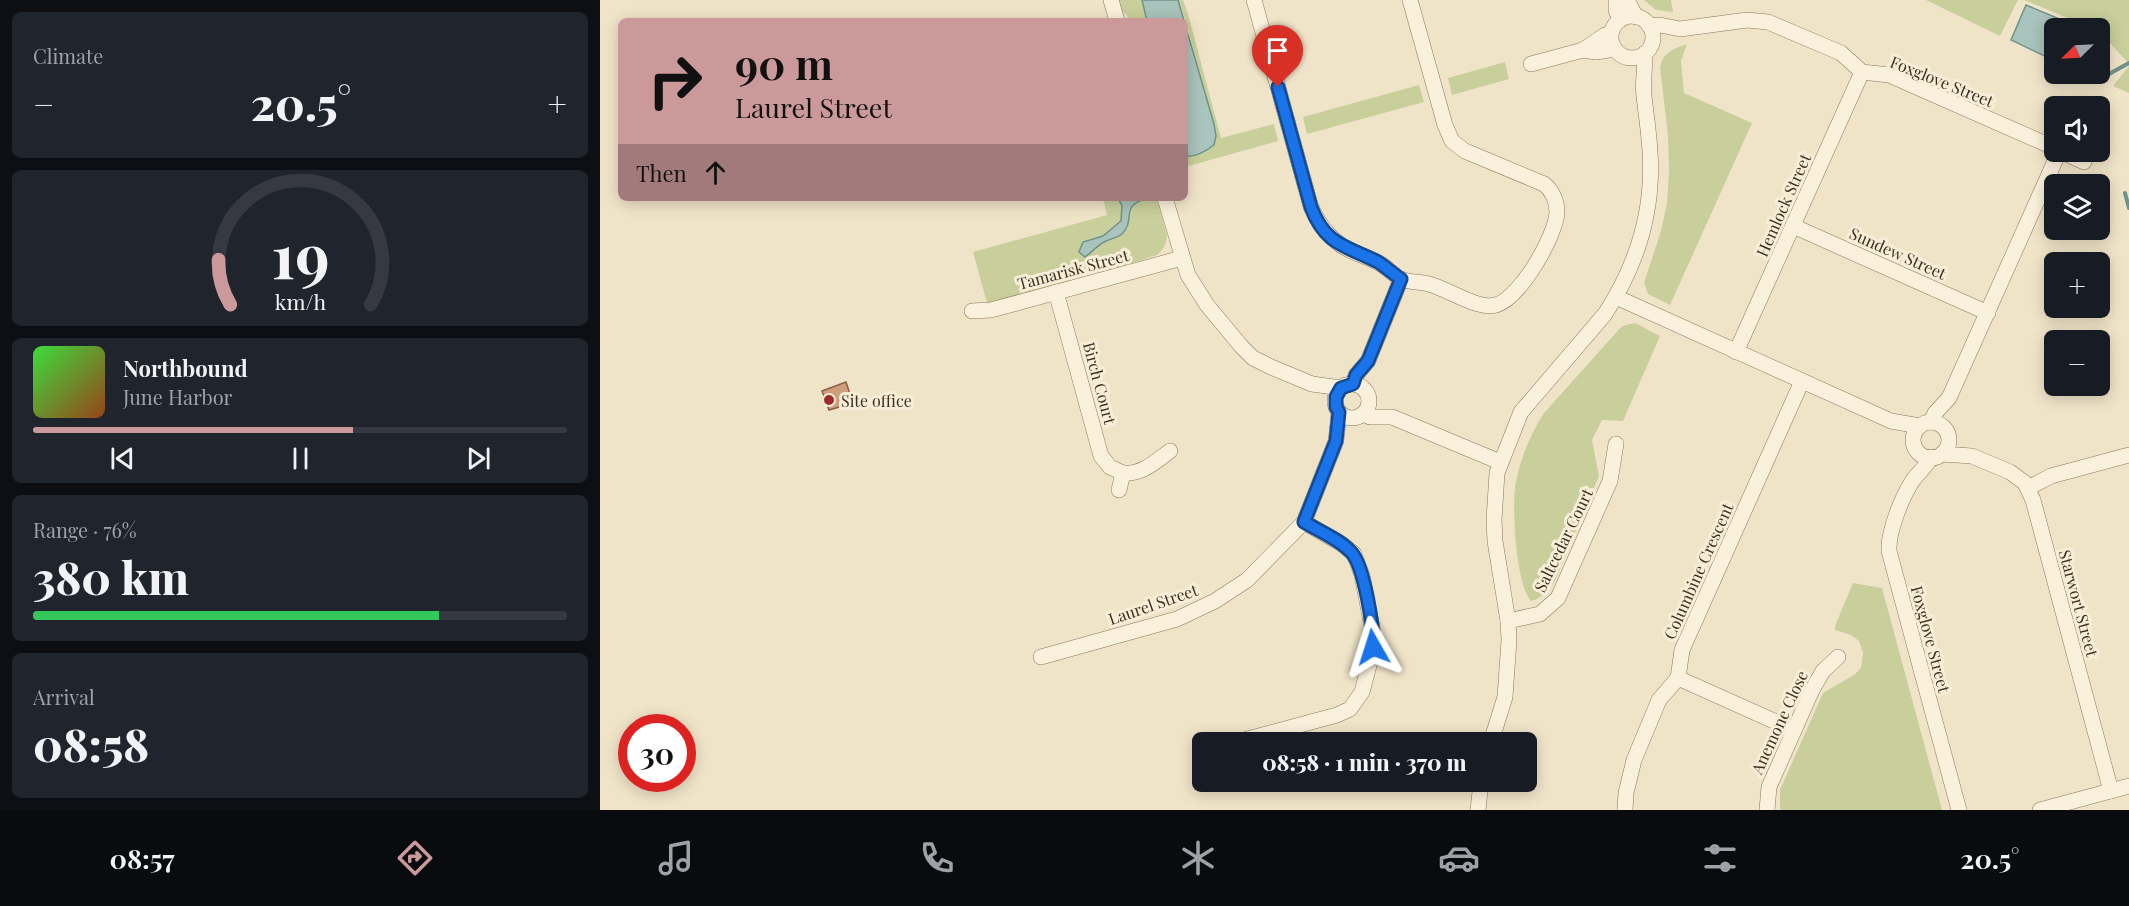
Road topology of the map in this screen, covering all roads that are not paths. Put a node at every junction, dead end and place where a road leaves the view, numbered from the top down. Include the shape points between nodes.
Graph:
1 (1111, 0) edge
2 (1254, 0) edge
3 (1410, 0) edge
4 (1616, 0) edge
5 (1627, 0) edge
6 (1636, 17) junction
7 (1116, 18) edge
8 (1649, 26) junction
9 (1616, 27) junction
10 (1680, 29) junction
11 (1648, 48) junction
12 (1583, 50) junction
13 (1621, 54) junction
14 (1531, 64) dead end
15 (1862, 72) junction
16 (1643, 92) junction
17 (2044, 143) edge
18 (2056, 162) edge
19 (1167, 201) edge
20 (1793, 226) junction
21 (1182, 258) junction
22 (1401, 279) junction
23 (1056, 292) junction
24 (1616, 297) junction
25 (972, 311) dead end
26 (1988, 313) junction
27 (1736, 352) junction
28 (1802, 381) junction
29 (1350, 396) junction
30 (1359, 416) junction
31 (1392, 417) junction
32 (1931, 439) junction
33 (1336, 441) junction
34 (1616, 444) dead end
35 (1170, 451) dead end
36 (2129, 455) edge
37 (1500, 462) junction
38 (1123, 473) junction
39 (2028, 488) junction
40 (1119, 490) dead end
41 (1304, 522) junction
42 (1508, 621) junction
43 (1041, 657) dead end
44 (1838, 657) dead end
45 (1678, 678) junction
46 (1794, 730) junction
47 (1273, 732) edge
48 (1494, 732) edge
49 (2129, 786) edge
50 (2111, 791) junction
51 (1480, 792) edge
52 (1478, 810) edge
53 (1625, 810) edge
54 (1767, 810) edge
55 (1959, 810) edge
56 (2040, 810) edge

1 - 7 street
2 - 22 street via 1314,214 1342,247 1377,262
3 - 22 street via 1452,141 1465,151 1544,184 1557,209 1551,233 1535,264 1513,293 1498,304 1484,306 1434,285
4 - 9 street
5 - 6 street
6 - 8 street
6 - 9 street via 1630,16
8 - 10 street
8 - 11 street
9 - 12 street
9 - 13 street via 1611,39
10 - 11 street
10 - 15 street via 1747,20 1768,22 1841,53
11 - 13 street via 1639,57
11 - 16 street
12 - 13 street
12 - 14 street
13 - 16 street
15 - 17 street, Foxglove Street via 1889,75
15 - 20 street, Hemlock Street
16 - 24 street via 1650,152 1648,204 1638,250
18 - 26 street, Foxglove Street
19 - 21 street
20 - 26 street, Sundew Street
20 - 27 street, Hemlock Street
21 - 23 street, Tamarisk Street
21 - 29 street via 1197,290 1247,353 1312,384
22 - 29 street, Laurel Street via 1368,361 1368,372
23 - 25 street, Tamarisk Street via 991,310
23 - 38 street, Birch Court via 1101,456 1110,467
24 - 27 street
24 - 37 street via 1521,411
26 - 32 street, Foxglove Street via 1949,398 1935,413
27 - 28 street
28 - 32 street via 1891,421 1898,429
28 - 45 street, Columbine Crescent via 1682,650
29 - 30 street, Laurel Street via 1367,410
29 - 30 street via 1348,418
29 - 31 street via 1386,410
29 - 33 street, Laurel Street
30 - 31 street
30 - 33 street, Laurel Street
31 - 37 street
32 - 39 street via 2016,475
32 - 55 street, Foxglove Street via 1927,466 1914,479 1892,526 1889,551
33 - 41 street, Laurel Street
34 - 42 street, Saltcedar Court via 1610,481 1558,598 1540,614
35 - 38 street via 1142,470
36 - 39 street via 2050,476
37 - 42 street via 1494,520
38 - 40 street
39 - 50 street, Starwort Street
41 - 43 street, Laurel Street via 1247,580 1215,601 1150,628
41 - 47 street via 1354,554 1374,639 1372,654 1355,704 1344,712
42 - 48 street via 1506,690
44 - 46 street, Anemone Close via 1817,679
45 - 46 street
45 - 53 street via 1662,694 1639,745
46 - 54 street, Anemone Close via 1769,786
49 - 50 street
50 - 56 street
51 - 52 street

